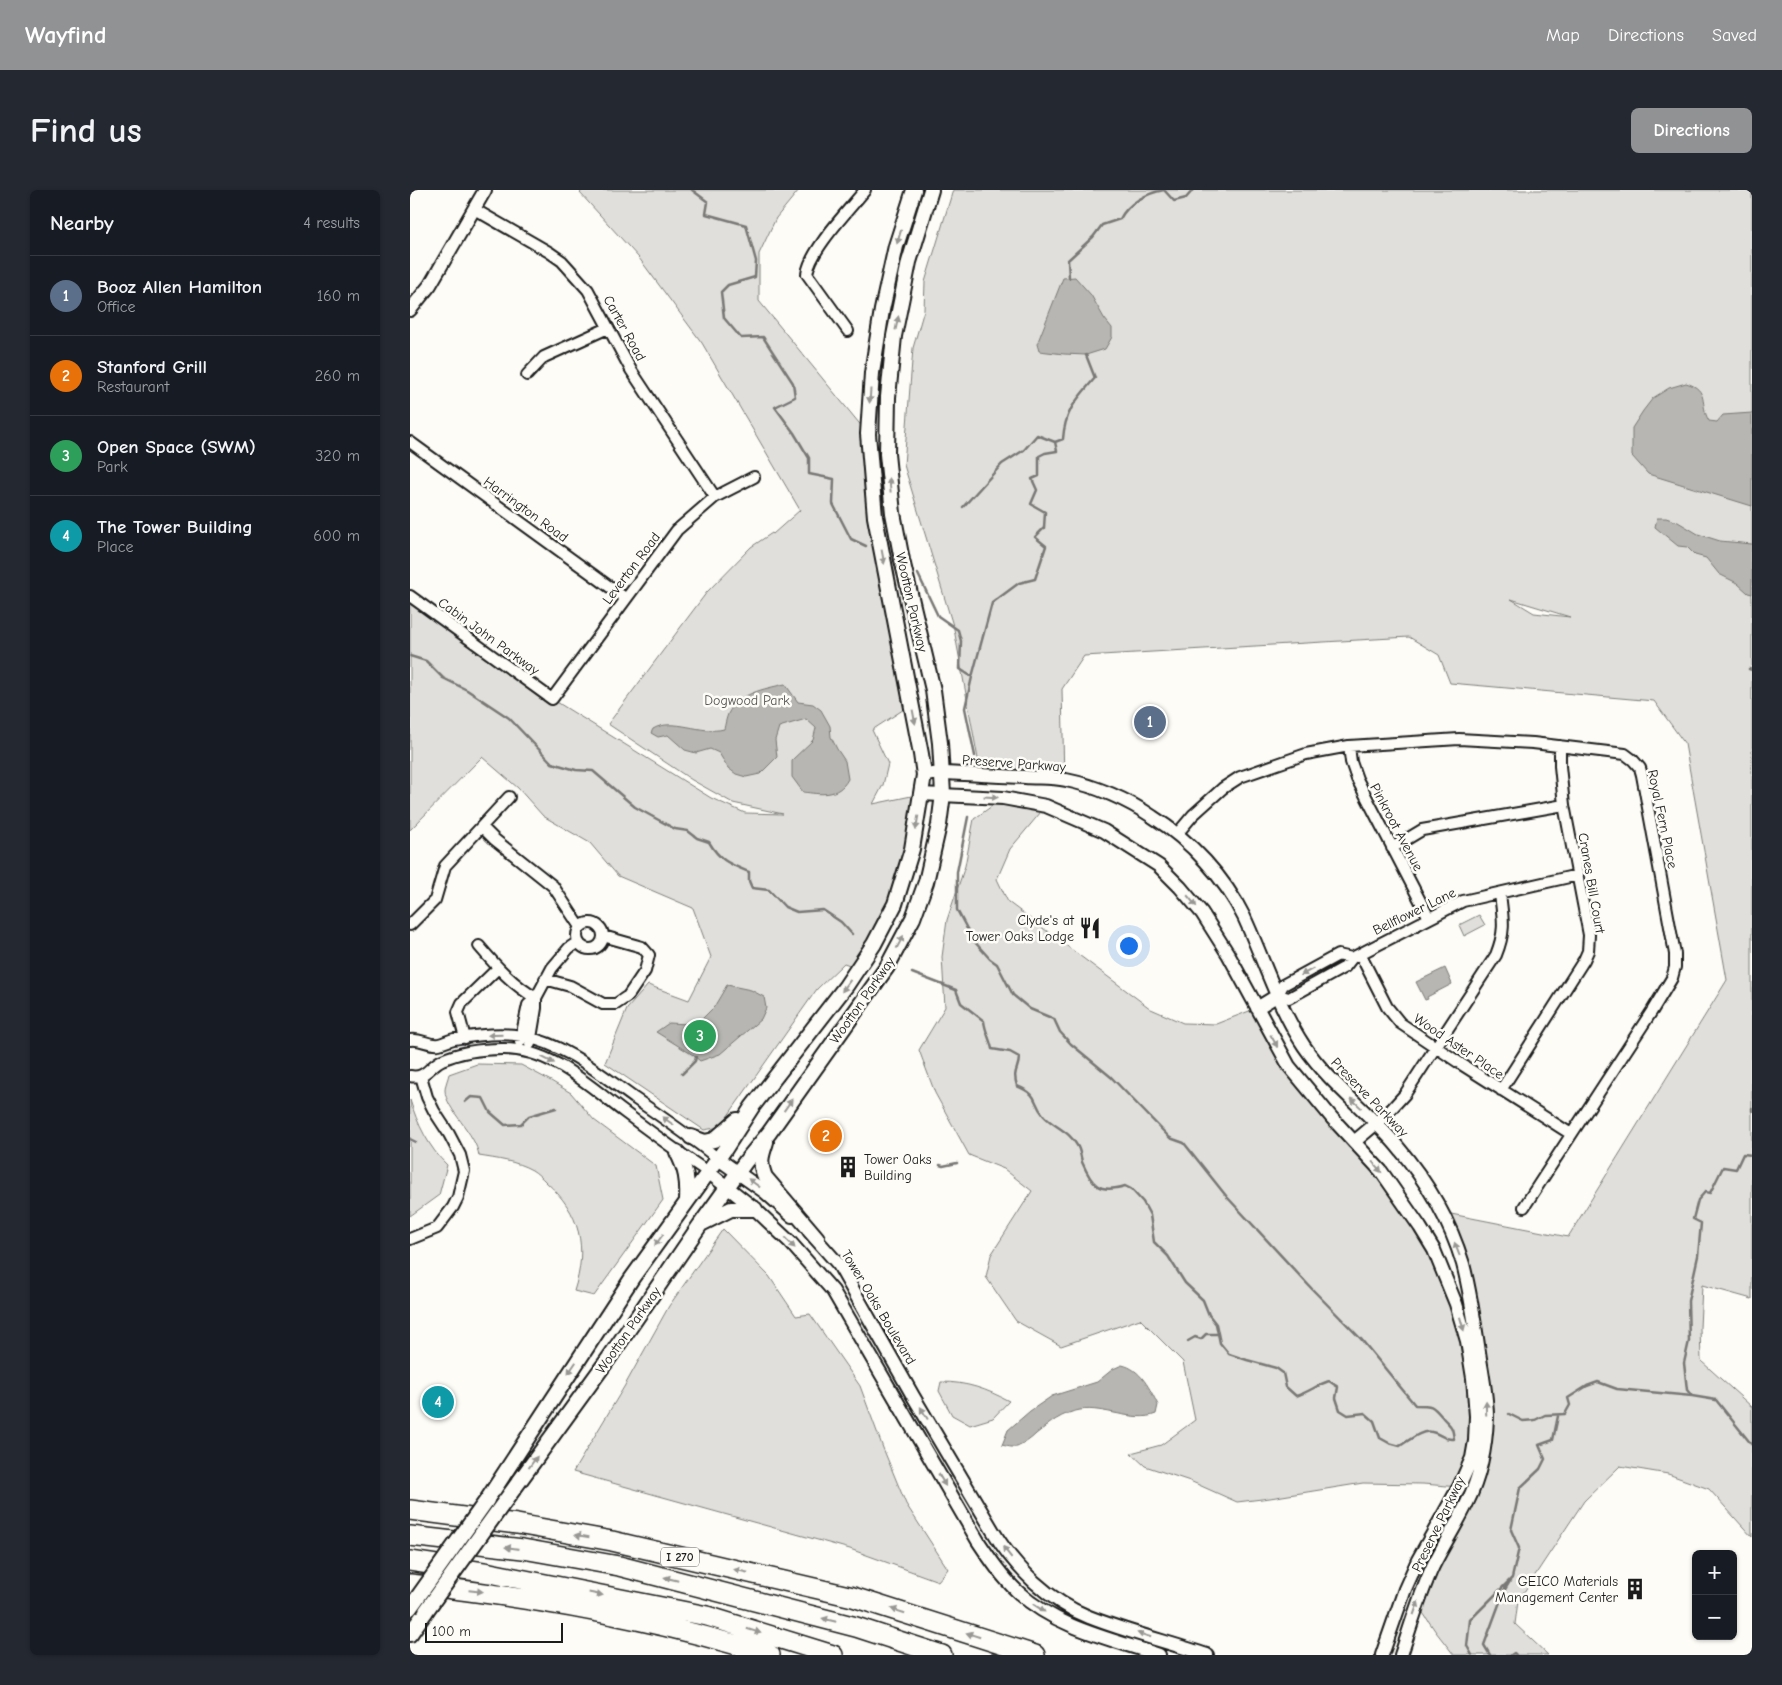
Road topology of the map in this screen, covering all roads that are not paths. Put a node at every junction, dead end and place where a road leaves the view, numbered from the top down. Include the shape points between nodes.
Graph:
1 (485, 190) edge
2 (865, 190) edge
3 (914, 190) edge
4 (931, 190) edge
5 (474, 209) junction
6 (412, 305) edge
7 (608, 328) junction
8 (848, 331) dead end
9 (527, 374) dead end
10 (410, 442) edge
11 (754, 477) dead end
12 (715, 497) junction
13 (410, 596) edge
14 (625, 598) junction
15 (552, 699) joint
16 (1349, 746) junction
17 (1560, 746) junction
18 (942, 773) junction
19 (924, 774) junction
20 (921, 794) junction
21 (943, 794) junction
22 (509, 797) dead end
23 (1564, 804) junction
24 (482, 827) junction
25 (1177, 834) junction
26 (1392, 848) junction
27 (1578, 875) junction
28 (1500, 894) junction
29 (1429, 918) junction
30 (410, 925) edge
31 (580, 927) junction
32 (603, 936) junction
33 (578, 942) junction
34 (479, 946) dead end
35 (1356, 956) junction
36 (498, 968) junction
37 (545, 979) junction
38 (1278, 995) junction
39 (536, 998) junction
40 (1257, 1008) junction
41 (464, 1038) junction
42 (526, 1038) junction
43 (411, 1039) edge
44 (1436, 1048) junction
45 (523, 1051) junction
46 (410, 1076) edge
47 (421, 1076) junction
48 (1501, 1090) junction
49 (752, 1107) junction
50 (1382, 1119) junction
51 (768, 1133) junction
52 (1571, 1134) junction
53 (691, 1137) junction
54 (1354, 1142) junction
55 (677, 1152) junction
56 (718, 1158) junction
57 (708, 1172) junction
58 (738, 1172) junction
59 (727, 1187) junction
60 (688, 1201) junction
61 (1524, 1207) dead end
62 (755, 1209) junction
63 (700, 1224) junction
64 (817, 1238) junction
65 (410, 1239) edge
66 (1470, 1302) junction
67 (1456, 1304) junction
68 (410, 1510) edge
69 (410, 1536) edge
70 (410, 1561) edge
71 (410, 1584) edge
72 (410, 1608) edge
73 (410, 1634) edge
74 (770, 1655) edge
75 (833, 1655) edge
76 (942, 1655) edge
77 (1035, 1655) edge
78 (1159, 1655) edge
79 (1207, 1655) edge
80 (1382, 1655) edge
81 (1402, 1655) edge

1 - 5 street
2 - 8 street via 816,251 807,274
3 -> 19 main road, Wootton Parkway via 896,246 882,310 872,372 868,434 875,517
18 -> 4 main road, Wootton Parkway via 933,690 893,513 888,454 888,397 894,336 910,262
5 - 6 street via 430,285
5 - 7 street, Carter Road via 562,261 588,290
7 - 9 street via 544,357
7 - 12 street, Carter Road
10 - 14 street, Harrington Road
11 - 12 street, Leverton Road
12 - 14 street, Leverton Road via 677,530
13 - 15 street, Cabin John Parkway
14 - 15 street, Leverton Road
16 - 17 street, Royal Fern Place via 1460,739
16 - 25 street, Royal Fern Place via 1306,754 1240,777 1193,815
16 - 26 street, Pinkroot Avenue via 1356,779
17 - 23 street, Cranes Bill Court
17 - 52 street, Royal Fern Place via 1625,754 1640,768 1675,954 1672,978
18 - 19 street, Preserve Parkway
18 - 21 main road, Wootton Parkway
18 - 25 street, Preserve Parkway via 1064,780 1091,787 1133,804
19 - 20 main road, Wootton Parkway
20 - 21 street, Preserve Parkway
20 -> 49 main road, Wootton Parkway via 912,849 895,904 874,944 846,986
21 -> 40 street, Preserve Parkway via 1004,798 1046,806 1104,830 1149,858 1202,913
51 -> 21 main road, Wootton Parkway via 887,967 913,918 926,882
22 - 24 street
23 - 26 street via 1422,830
23 - 27 street, Cranes Bill Court
24 - 30 street via 445,866 435,900
24 - 31 street via 553,886
25 - 38 street, Preserve Parkway via 1207,863 1242,914
26 - 29 street, Pinkroot Avenue
27 - 28 street, Bellflower Lane
27 - 48 street, Cranes Bill Court via 1589,935 1588,950
28 - 29 street, Bellflower Lane via 1464,901
28 - 44 street via 1503,937 1496,955
29 - 35 street, Bellflower Lane
31 - 32 street via 586,923 594,924 601,928
31 - 33 street
32 - 33 street via 594,949 586,949
32 - 37 street via 642,947 649,955 645,971 628,996 616,1004 602,1004 570,986
33 - 37 street via 563,955
34 - 36 street
35 - 38 street, Bellflower Lane via 1338,955 1284,985
35 - 44 street, Wood Aster Place via 1400,1022
36 - 39 street
36 - 41 street via 462,1002 458,1012
37 - 39 street
38 - 40 street
50 -> 38 street, Preserve Parkway via 1323,1072 1303,1045
39 - 42 street via 528,1005
40 -> 54 street, Preserve Parkway via 1289,1066
42 -> 41 street, Tower Oaks Boulevard via 496,1034
41 - 43 street, Tower Oaks Boulevard via 438,1044
42 - 45 street
53 -> 42 street, Tower Oaks Boulevard via 567,1052
44 - 48 street, Wood Aster Place
44 - 50 street via 1405,1094
45 - 47 street via 485,1049 468,1053 442,1060
45 -> 55 street via 544,1057 588,1083
46 - 47 street
47 - 65 street via 427,1097 460,1155 464,1171 458,1197 437,1228
48 - 52 street, Wood Aster Place
49 - 53 main road via 714,1140 705,1142
49 - 56 main road, Wootton Parkway
50 - 54 street
66 -> 50 street, Preserve Parkway via 1463,1264 1436,1200
51 - 58 main road, Wootton Parkway
51 - 64 main road via 760,1165 765,1177
52 - 61 street, Royal Fern Place
53 - 56 street, Tower Oaks Boulevard
54 -> 67 street, Preserve Parkway via 1381,1171 1420,1226 1434,1250
55 - 57 street
55 - 60 main road via 684,1165
56 - 57 main road, Wootton Parkway
56 - 58 street, Tower Oaks Boulevard
57 - 59 street
57 - 60 main road, Wootton Parkway
58 - 59 main road, Wootton Parkway
64 -> 58 street, Tower Oaks Boulevard
59 - 62 street
59 - 63 main road, Wootton Parkway
60 -> 72 main road, Wootton Parkway, bridge via 605,1319 487,1500
62 - 63 main road via 731,1209
62 -> 78 street via 790,1242 833,1292 978,1541 1002,1576 1040,1609 1075,1628
73 -> 63 main road, Wootton Parkway, bridge via 609,1358
79 -> 64 street, Tower Oaks Boulevard via 1089,1617 1054,1597 1024,1572 1005,1550 839,1265
66 - 67 street
81 -> 66 street, Preserve Parkway via 1417,1604 1467,1505 1482,1460 1486,1400
67 -> 80 street, Preserve Parkway via 1473,1378 1476,1416 1472,1458 1418,1560
77 -> 68 highway, I 270 via 844,1594 612,1541
76 -> 69 highway, I 270 via 856,1626 619,1566 523,1549
70 -> 75 highway via 490,1573 707,1616
71 -> 74 highway via 490,1593 653,1623

